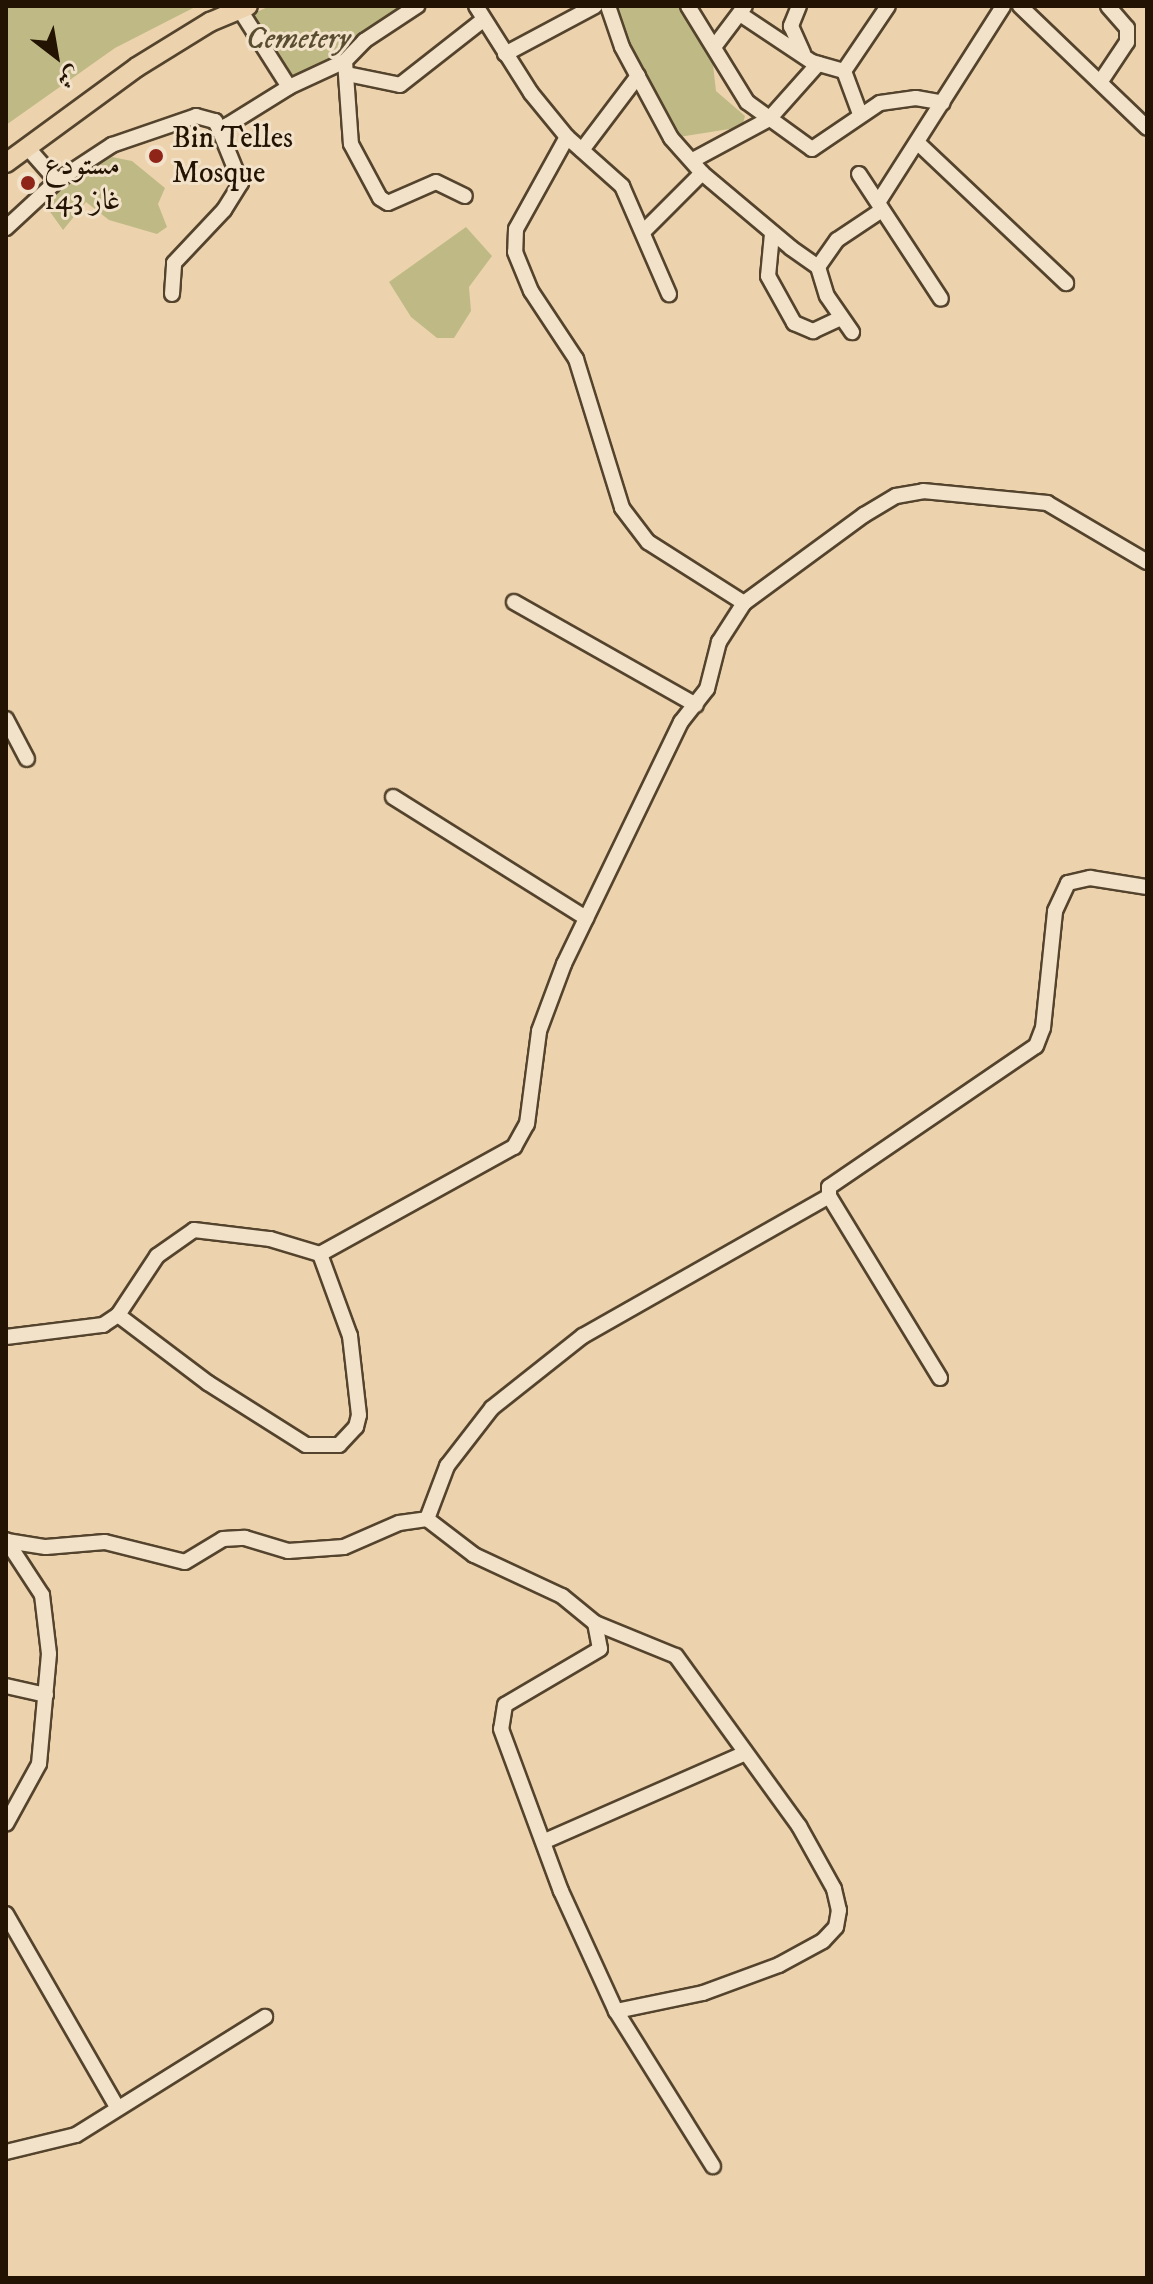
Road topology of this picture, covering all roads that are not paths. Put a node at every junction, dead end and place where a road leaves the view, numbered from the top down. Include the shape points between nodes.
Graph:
1 (417, 6) edge
2 (595, 6) edge
3 (608, 6) edge
4 (799, 6) edge
5 (888, 6) edge
6 (1003, 6) edge
7 (1020, 6) edge
8 (1108, 6) edge
9 (692, 7) edge
10 (244, 8) edge
11 (743, 10) edge
12 (480, 13) edge
13 (714, 47) junction
14 (505, 54) junction
15 (811, 60) junction
16 (346, 68) junction
17 (844, 71) junction
18 (638, 76) junction
19 (1101, 81) junction
20 (289, 87) junction
21 (943, 103) junction
22 (860, 114) junction
23 (769, 119) junction
24 (1147, 128) edge
25 (219, 129) junction
26 (567, 137) junction
27 (918, 143) junction
28 (27, 147) junction
29 (582, 150) junction
30 (693, 160) junction
31 (6, 163) edge
32 (702, 173) junction
33 (859, 174) dead end
34 (57, 181) junction
35 (465, 196) dead end
36 (880, 206) junction
37 (6, 228) edge
38 (644, 231) junction
39 (772, 234) junction
40 (818, 267) junction
41 (1066, 283) dead end
42 (172, 294) dead end
43 (669, 294) dead end
44 (941, 299) dead end
45 (841, 318) junction
46 (852, 332) dead end
47 (1147, 562) edge
48 (514, 602) dead end
49 (744, 603) junction
50 (696, 705) junction
51 (6, 719) edge
52 (27, 759) dead end
53 (393, 797) dead end
54 (1147, 887) edge
55 (586, 918) junction
56 (829, 1196) junction
57 (320, 1254) junction
58 (118, 1315) junction
59 (6, 1337) edge
60 (940, 1378) dead end
61 (427, 1519) junction
62 (6, 1541) edge
63 (595, 1623) junction
64 (6, 1686) edge
65 (46, 1695) junction
66 (745, 1753) junction
67 (6, 1824) edge
68 (545, 1841) junction
69 (6, 1914) edge
70 (616, 2011) junction
71 (265, 2017) dead end
72 (117, 2107) junction
73 (6, 2152) edge
74 (713, 2166) dead end

1 - 16 street via 364,41
2 - 14 street
3 - 18 street
4 - 15 street via 791,26
5 - 17 street
6 - 21 street
7 - 19 street
8 - 19 street via 1127,28 1127,42
9 - 13 street
10 - 20 street
10 - 28 main road via 174,44
11 - 13 street
11 - 15 street
12 - 14 street
12 - 16 street via 400,85
13 - 23 street via 747,102
14 - 26 street
15 - 17 street
15 - 23 street
16 - 20 street
16 - 35 street via 351,144 380,198 388,203 436,182
17 - 22 street
18 - 29 street
18 - 30 street via 665,129
19 - 24 street
20 - 25 street
21 - 22 street via 899,99
21 - 27 street
22 - 23 street via 812,149
23 - 30 street
25 - 34 street via 196,116 156,127 112,145
25 - 42 street via 241,183 224,210 174,263
26 - 29 street
26 - 49 street via 516,229 515,252 522,272 576,359 628,520 648,542
27 - 36 street
27 - 41 street
28 - 31 main road
28 - 34 street
29 - 38 street via 622,186
30 - 32 street
32 - 38 street
32 - 39 street
33 - 36 street
34 - 37 street
36 - 40 street via 837,240
36 - 44 street
38 - 43 street
39 - 40 street
39 - 45 street via 768,276 794,323 813,331
40 - 45 street
45 - 46 street
47 - 49 street via 1047,503 923,491 896,496 864,515
48 - 50 street
49 - 50 street via 719,642 710,683
50 - 55 street via 674,735
51 - 52 street
53 - 55 street
54 - 56 street via 1090,878 1068,883 1055,911 1036,1046 835,1179
55 - 57 street via 539,1031 522,1138 485,1165
56 - 60 street
56 - 61 street via 583,1336 492,1408 453,1455
57 - 58 street via 270,1239 194,1230 157,1256
57 - 58 street via 350,1336 359,1415 356,1427 339,1445 306,1445 208,1383
58 - 59 street via 103,1325
61 - 62 street via 399,1523 344,1547 288,1551 245,1538 223,1539 185,1562 105,1542 46,1547
61 - 63 street via 474,1555 562,1596
62 - 65 street via 35,1581 45,1606
63 - 66 street via 676,1656
63 - 68 street via 600,1649 505,1705 500,1717
64 - 65 street
65 - 67 street via 39,1764
66 - 68 street
66 - 70 street via 799,1826 834,1889 836,1927 801,1954 746,1978
68 - 70 street
69 - 72 street
70 - 74 street
71 - 72 street
72 - 73 street via 76,2135

